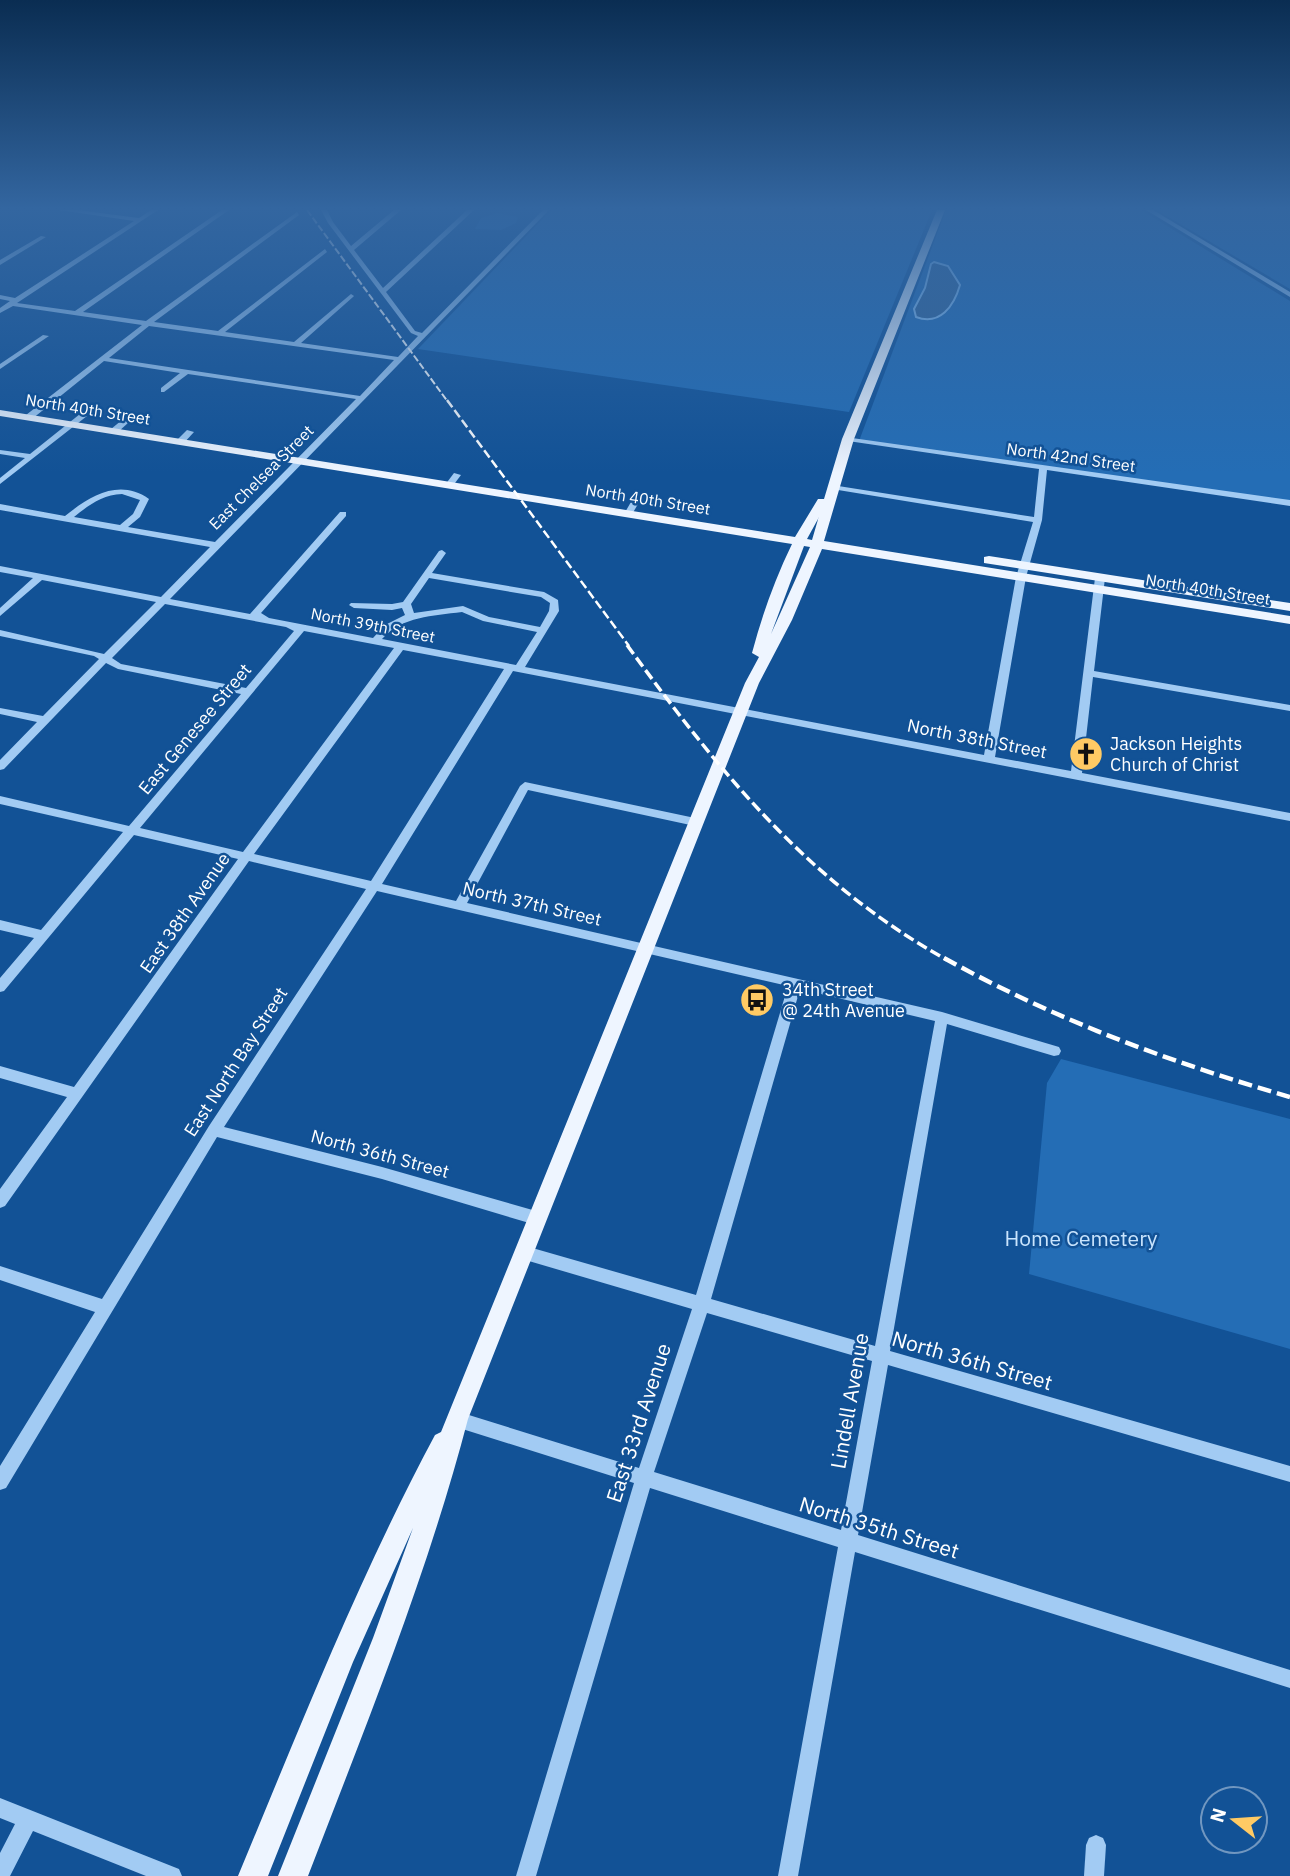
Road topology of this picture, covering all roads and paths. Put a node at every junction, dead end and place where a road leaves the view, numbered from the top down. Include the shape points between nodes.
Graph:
1 (3, 298) edge
2 (20, 298) edge
3 (99, 298) edge
4 (183, 298) edge
5 (265, 298) edge
6 (349, 298) edge
7 (388, 298) edge
8 (459, 298) edge
9 (905, 298) edge
10 (13, 302) junction
11 (0, 310) edge
12 (77, 313) junction
13 (148, 323) junction
14 (220, 333) junction
15 (422, 335) junction
16 (45, 336) dead end
17 (296, 344) junction
18 (103, 359) junction
19 (399, 359) junction
20 (0, 367) edge
21 (186, 372) junction
22 (164, 390) dead end
23 (361, 398) junction
24 (0, 402) edge
25 (41, 409) junction
26 (0, 413) edge
27 (83, 415) junction
28 (29, 417) junction
29 (125, 422) junction
30 (72, 424) junction
31 (114, 431) junction
32 (190, 432) junction
33 (848, 439) junction
34 (180, 442) junction
35 (0, 452) edge
36 (304, 456) junction
37 (31, 457) junction
38 (1043, 467) junction
39 (0, 482) edge
40 (832, 487) junction
41 (1290, 503) edge
42 (0, 507) edge
43 (343, 514) dead end
44 (68, 518) junction
45 (1038, 520) junction
46 (123, 527) junction
47 (803, 536) junction
48 (819, 539) junction
49 (216, 545) junction
50 (442, 553) dead end
51 (0, 569) edge
52 (1022, 571) junction
53 (425, 575) junction
54 (40, 577) junction
55 (1100, 584) junction
56 (162, 600) junction
57 (354, 604) dead end
58 (406, 604) junction
59 (1290, 607) edge
60 (1253, 608) junction
61 (0, 612) edge
62 (410, 616) junction
63 (1290, 620) edge
64 (277, 623) junction
65 (542, 630) junction
66 (0, 633) edge
67 (375, 642) junction
68 (400, 647) junction
69 (106, 657) junction
70 (514, 668) junction
71 (1089, 673) junction
72 (752, 683) junction
73 (249, 692) junction
74 (1290, 708) edge
75 (0, 711) edge
76 (740, 713) junction
77 (45, 720) junction
78 (989, 759) junction
79 (0, 766) edge
80 (1076, 776) junction
81 (0, 800) edge
82 (1290, 817) edge
83 (695, 822) junction
84 (133, 831) junction
85 (247, 855) junction
86 (374, 885) junction
87 (460, 905) junction
88 (0, 925) edge
89 (43, 935) junction
90 (645, 948) junction
91 (795, 983) junction
92 (0, 987) edge
93 (942, 1017) junction
94 (1054, 1051) dead end
95 (0, 1072) edge
96 (78, 1094) junction
97 (214, 1130) junction
98 (0, 1202) edge
99 (536, 1217) junction
100 (522, 1252) junction
101 (0, 1273) edge
102 (701, 1306) junction
103 (106, 1308) junction
104 (881, 1357) junction
105 (456, 1419) junction
106 (1290, 1474) edge
107 (644, 1478) junction
108 (0, 1482) edge
109 (848, 1543) junction
110 (1290, 1679) edge
111 (0, 1808) edge
112 (28, 1820) junction
113 (1096, 1845) dead end
114 (0, 1874) edge
115 (172, 1876) edge
116 (253, 1876) edge
117 (293, 1876) edge
118 (526, 1876) edge
119 (788, 1876) edge
120 (1094, 1876) edge

1 - 10 street
2 - 10 street
3 - 12 street
4 - 13 street
5 - 14 street
6 - 17 street
7 - 15 street via 413,332
8 - 15 street, East Chelsea Street
9 - 33 main road
10 - 11 street
10 - 12 street
12 - 13 street
13 - 14 street
13 - 18 street
14 - 17 street
15 - 19 street, East Chelsea Street
16 - 20 street
17 - 19 street
18 - 21 street
18 - 25 street
19 - 23 street, East Chelsea Street
21 - 22 street
21 - 23 street
23 - 36 street, East Chelsea Street
24 - 25 main road, North 40th Street
25 - 27 main road, North 40th Street
25 - 28 street
26 - 28 main road, North 40th Street
27 - 29 main road, North 40th Street
27 - 30 street
28 - 30 main road, North 40th Street
29 - 31 street
29 - 32 main road, North 40th Street
30 - 31 main road, North 40th Street
30 - 37 street
31 - 34 main road, North 40th Street
32 - 34 street
32 - 36 main road, North 40th Street
33 - 38 street, North 42nd Street
33 - 40 main road
34 - 36 main road, North 40th Street
35 - 37 street
36 - 47 main road, North 40th Street
36 - 49 street, East Chelsea Street
37 - 39 street
38 - 41 street, North 42nd Street
38 - 45 street
40 - 45 street
40 - 47 main road
40 - 48 main road
42 - 44 street
43 - 64 street, East Genesee Street via 256,614
44 - 46 street
44 - 46 street via 107,492 122,491 145,499 137,515
45 - 52 street
46 - 49 street
47 - 48 main road, North 40th Street
47 - 72 main road via 772,610
48 - 52 main road, North 40th Street
48 - 72 main road
49 - 56 street, East Chelsea Street
50 - 53 street
51 - 54 street, North 39th Street
52 - 55 main road, North 40th Street
52 - 78 street
53 - 58 street
53 - 65 street, East North Bay Street via 550,598 556,606
54 - 56 street, North 39th Street
54 - 61 street
55 - 60 main road, North 40th Street
55 - 71 street
56 - 64 street, North 39th Street
56 - 69 street, East Chelsea Street
57 - 58 street
58 - 62 street
59 - 60 main road, North 40th Street
60 - 63 main road, North 40th Street
62 - 65 street via 463,609 486,619
62 - 67 street via 388,627
64 - 67 street, North 39th Street
64 - 73 street, East Genesee Street via 300,630
65 - 70 street, East North Bay Street
66 - 69 street
67 - 68 street, North 39th Street
68 - 70 street, North 39th Street
68 - 85 street, East 38th Avenue
69 - 73 street via 118,666
69 - 77 street, East Chelsea Street
70 - 76 street, North 39th Street
70 - 86 street, East North Bay Street
71 - 74 street
71 - 80 street
72 - 76 main road
73 - 84 street, East Genesee Street
75 - 77 street
76 - 78 street, North 38th Street
76 - 83 main road
77 - 79 street, East Chelsea Street
78 - 80 street, North 38th Street
80 - 82 street, North 38th Street
81 - 84 street, North 37th Street
83 - 87 street via 525,786
83 - 90 main road
84 - 85 street, North 37th Street
84 - 89 street, East Genesee Street
85 - 86 street, North 37th Street
85 - 96 street, East 38th Avenue
86 - 87 street, North 37th Street
86 - 97 street, East North Bay Street
87 - 90 street, North 37th Street
88 - 89 street
89 - 92 street, East Genesee Street
90 - 91 street, North 37th Street
90 - 99 main road
91 - 93 street, North 37th Street
91 - 102 street, East 33rd Avenue
93 - 94 street, North 37th Street
93 - 104 street, Lindell Avenue
95 - 96 street
96 - 98 street, East 38th Avenue
97 - 99 street, North 36th Street
97 - 103 street, East North Bay Street
99 - 100 main road
100 - 102 street, North 36th Street
100 - 105 main road
101 - 103 street
102 - 104 street, North 36th Street
102 - 107 street, East 33rd Avenue
103 - 108 street, East North Bay Street
104 - 106 street, North 36th Street
104 - 109 street, Lindell Avenue
105 - 107 street, North 35th Street
105 - 116 main road via 412,1500 362,1611
105 - 117 main road via 429,1518
107 - 109 street, North 35th Street
107 - 118 street, East 33rd Avenue
109 - 110 street, North 35th Street
109 - 119 street, Lindell Avenue
111 - 112 street
112 - 114 street
112 - 115 street
113 - 120 street

